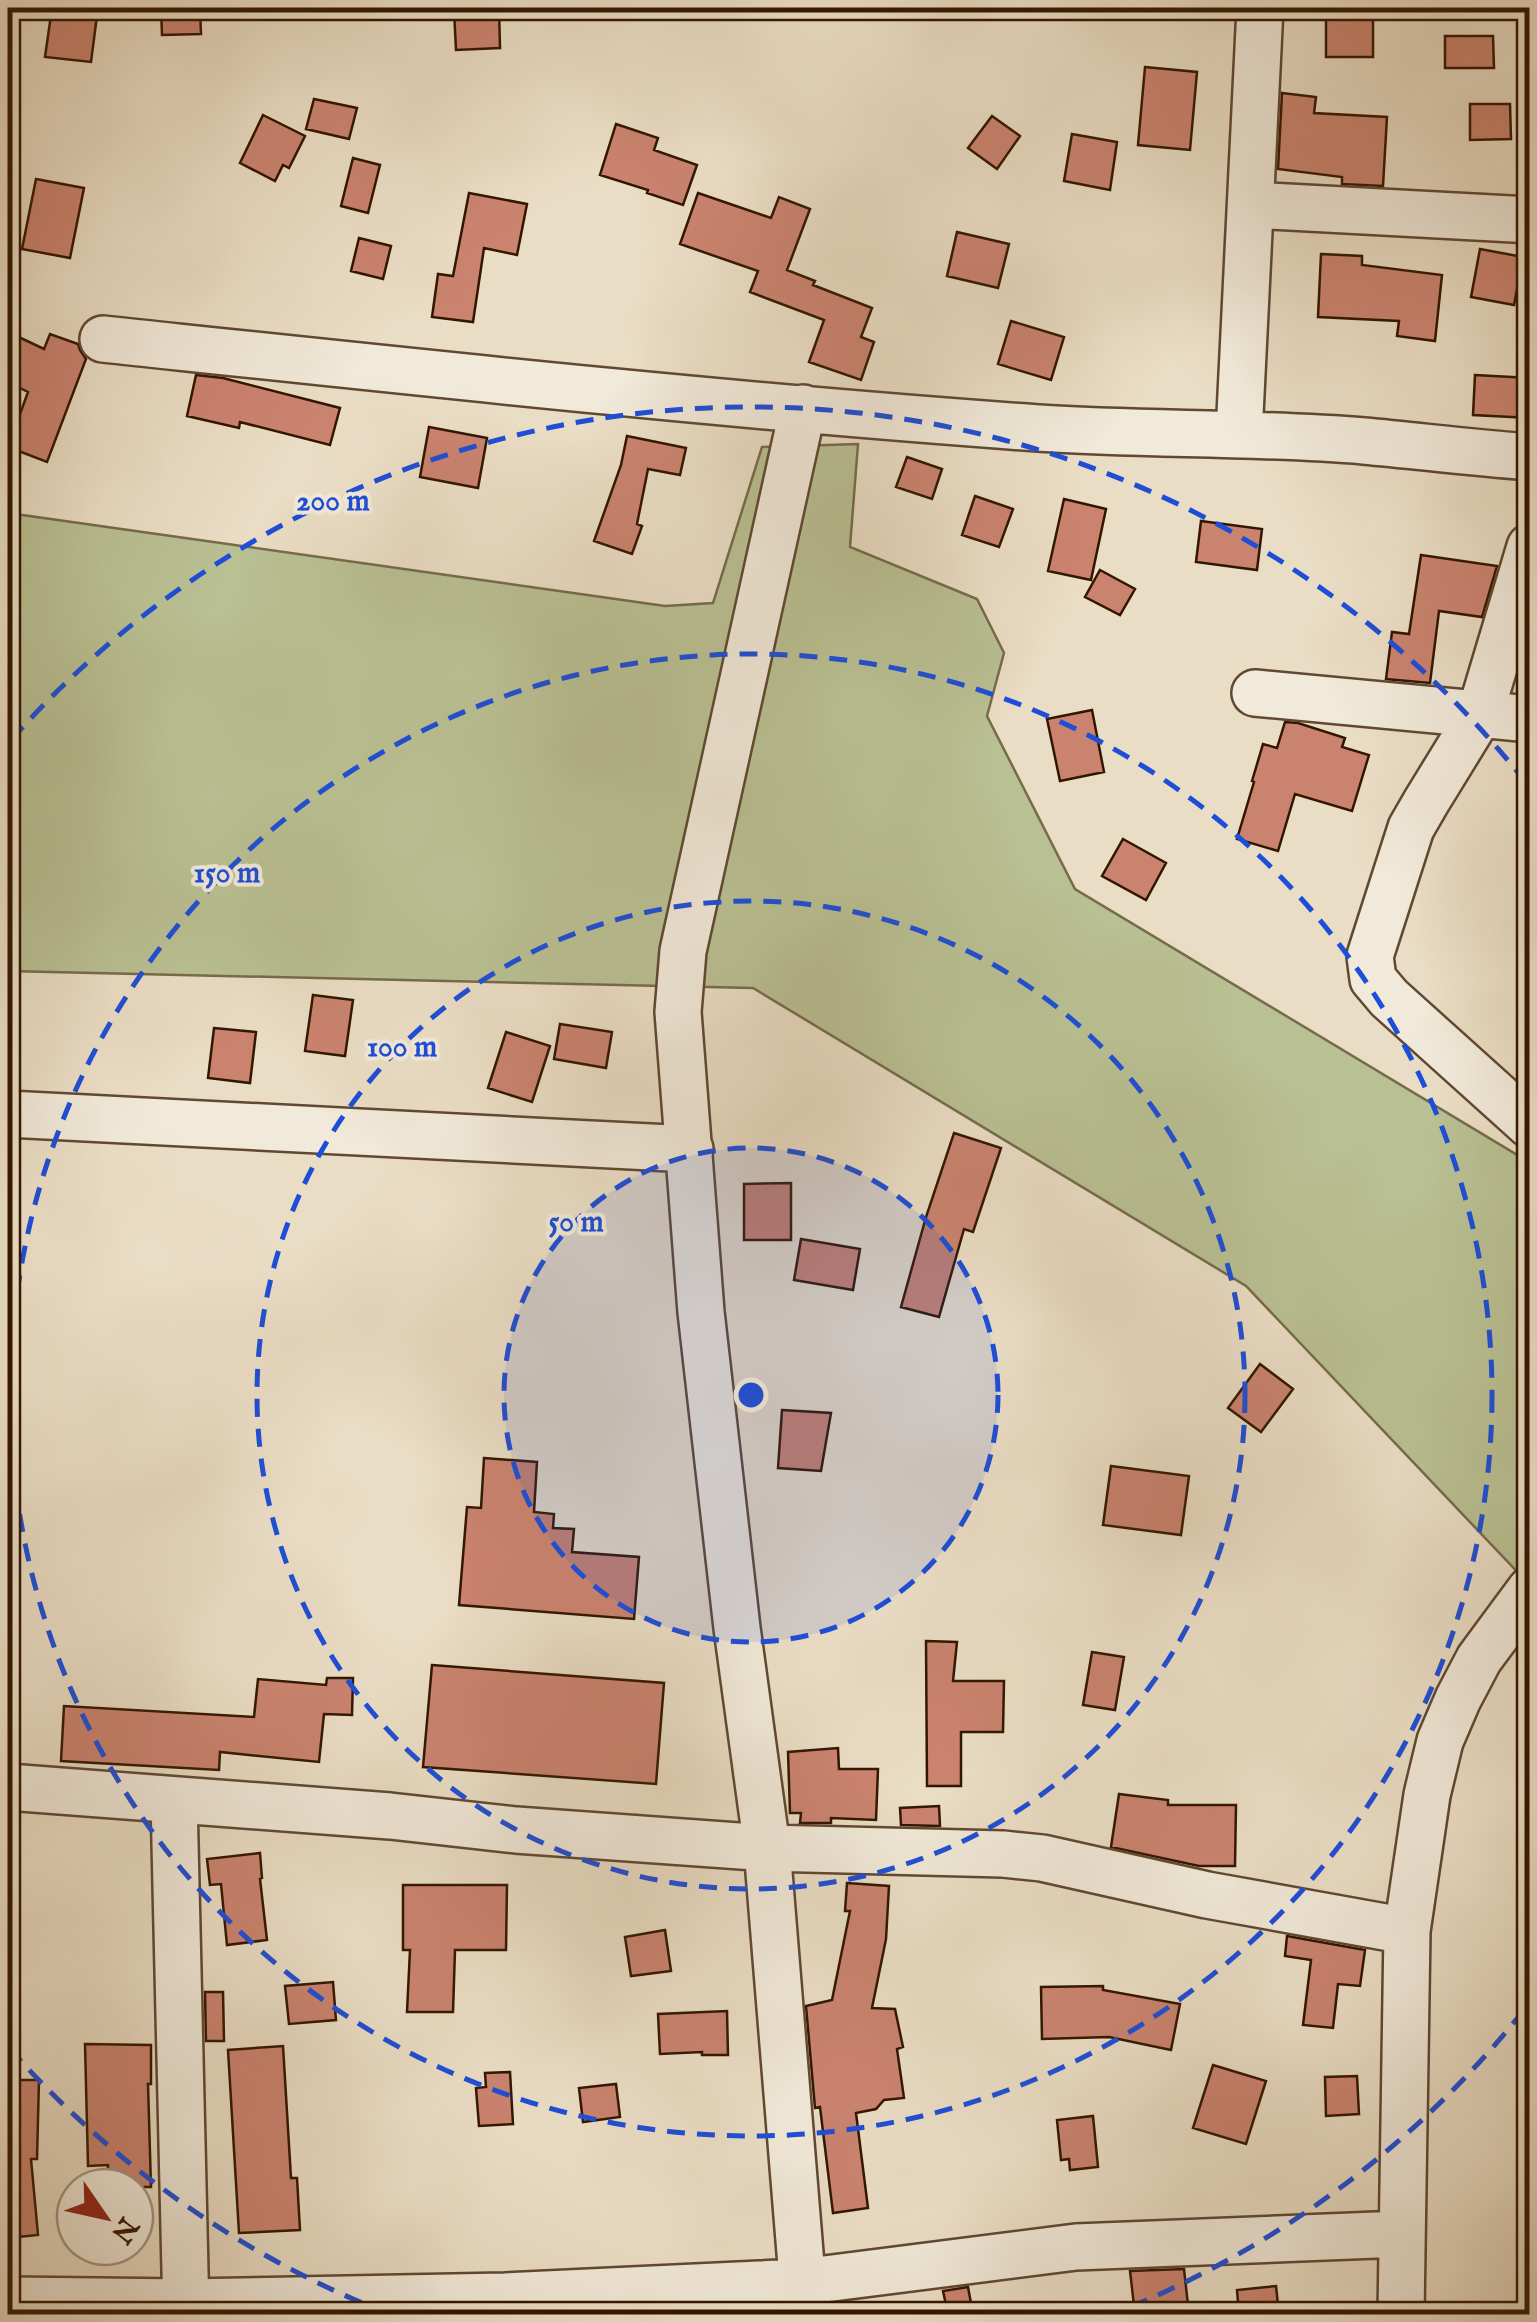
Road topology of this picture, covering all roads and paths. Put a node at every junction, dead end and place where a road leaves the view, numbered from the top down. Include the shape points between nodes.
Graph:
1 (1260, 8) edge
2 (1250, 205) junction
3 (1530, 220) edge
4 (103, 339) dead end
5 (803, 408) junction
6 (1239, 435) junction
7 (1530, 457) edge
8 (1530, 547) edge
9 (1255, 693) dead end
10 (1480, 714) junction
11 (1530, 719) edge
12 (8, 1114) edge
13 (1530, 1125) edge
14 (690, 1149) junction
15 (1530, 1590) edge
16 (8, 1787) edge
17 (174, 1800) junction
18 (767, 1848) junction
19 (1407, 1931) junction
20 (1401, 2234) junction
21 (803, 2298) edge
22 (8, 2300) edge
23 (186, 2308) edge
24 (1401, 2314) edge

1 - 2 street
2 - 3 street
2 - 6 street
4 - 5 street
5 - 6 street via 1042,428
5 - 14 street via 683,952 678,1012
6 - 7 street
8 - 10 street
9 - 10 street
10 - 11 street
10 - 13 street via 1412,828 1370,956 1373,980 1389,998
12 - 14 street
14 - 18 street via 702,1312
15 - 19 street via 1479,1659 1440,1741
16 - 17 street
17 - 18 street
17 - 23 street
18 - 19 street via 1042,1858
18 - 21 street
19 - 20 street
20 - 21 street via 1076,2246
20 - 24 street
21 - 23 street via 505,2296
22 - 23 street

